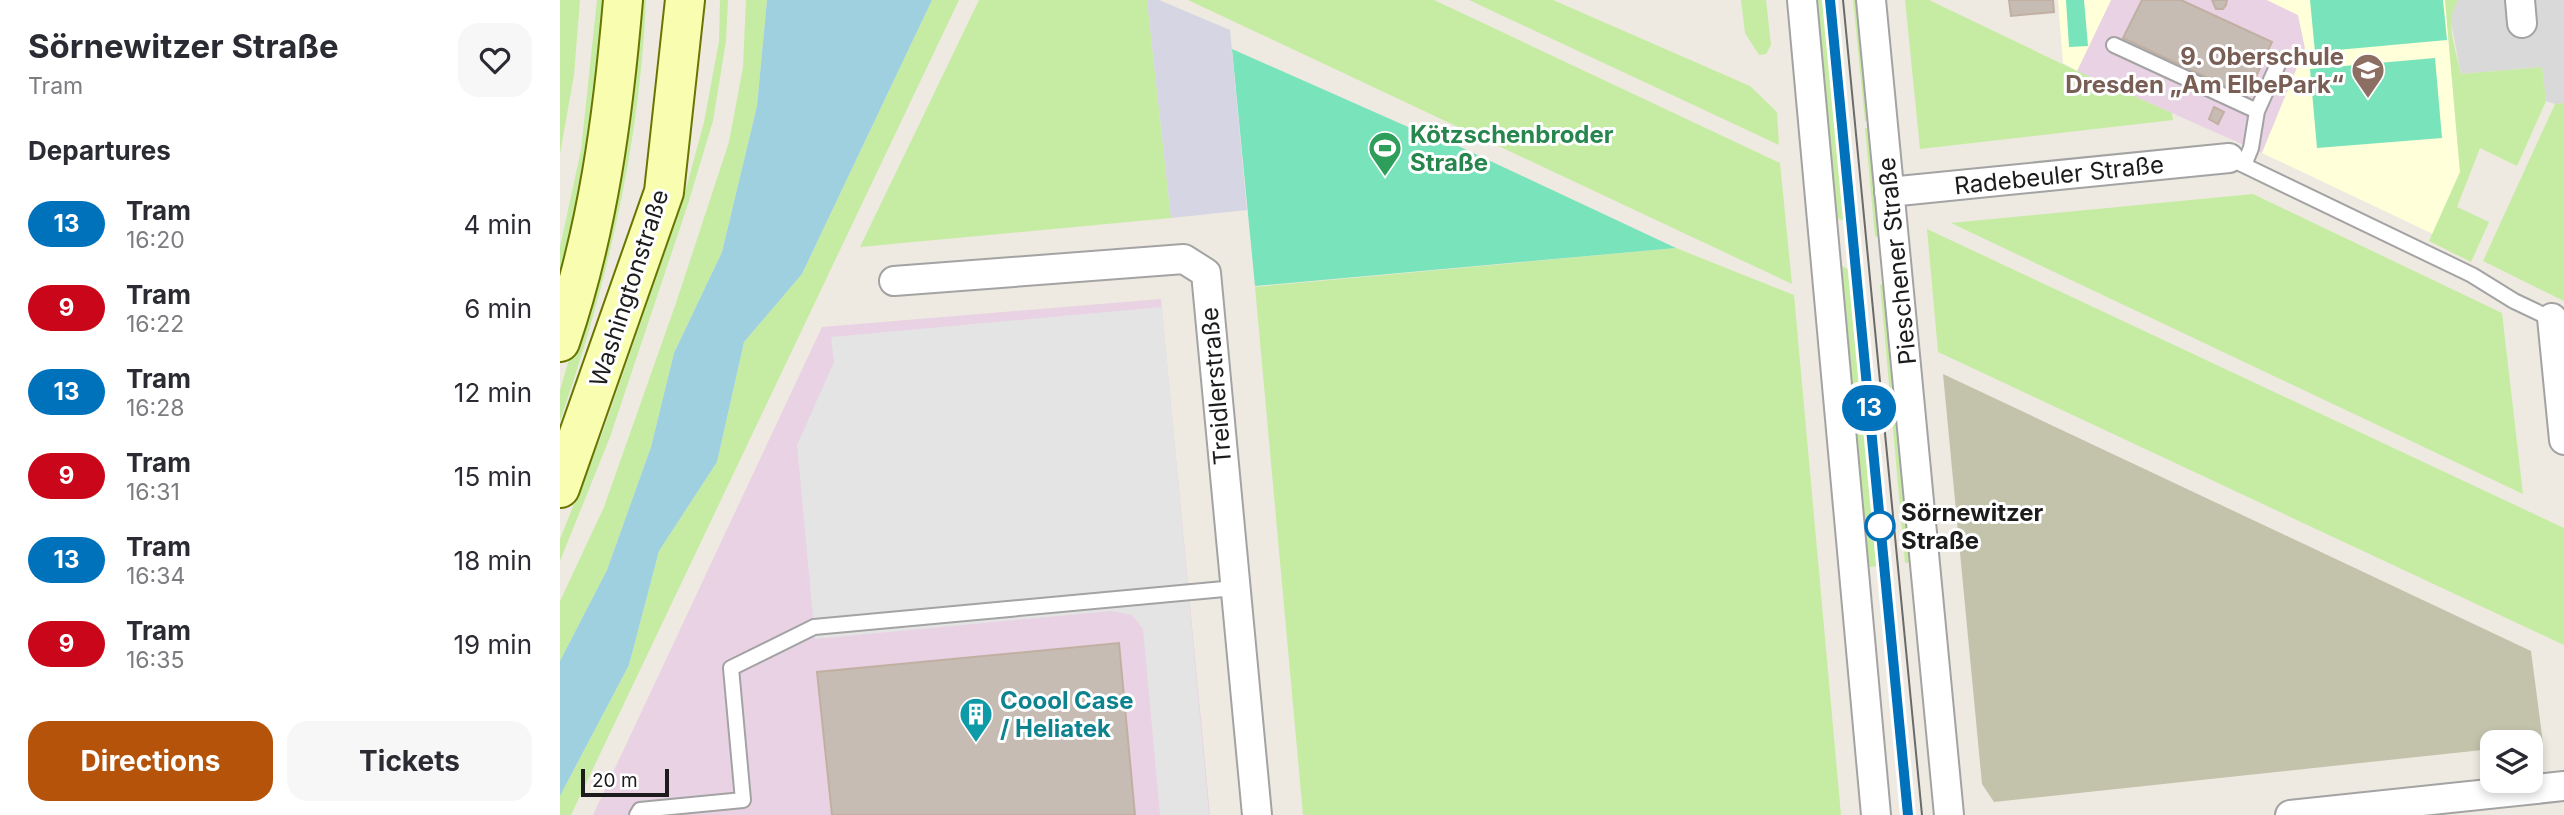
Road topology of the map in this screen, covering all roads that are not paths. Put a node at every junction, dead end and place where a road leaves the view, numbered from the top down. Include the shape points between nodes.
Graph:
1 (623, 0) edge
2 (685, 0) edge
3 (1802, 0) edge
4 (1871, 0) edge
5 (2113, 45) dead end
6 (2280, 60) dead end
7 (2258, 111) junction
8 (2237, 162) junction
9 (1889, 192) junction
10 (894, 281) dead end
11 (2558, 321) edge
12 (560, 342) edge
13 (2564, 439) edge
14 (560, 488) edge
15 (1235, 588) junction
16 (2564, 786) edge
17 (637, 815) edge
18 (1257, 815) edge
19 (1876, 815) edge
20 (1949, 815) edge
21 (2290, 815) edge

1 - 12 main road, Washingtonstraße via 614,104 594,223
2 - 14 main road, Washingtonstraße via 664,192
3 - 19 street
4 - 9 street, Pieschener Straße
5 - 7 lane
6 - 7 lane
7 - 8 lane via 2251,148
8 - 9 street, Radebeuler Straße
8 - 11 lane
9 - 20 street, Pieschener Straße
10 - 15 street, Treidlerstraße via 1184,260 1206,273
11 - 13 street
15 - 17 lane via 814,626 731,668 743,800 640,810
15 - 18 street, Treidlerstraße
16 - 21 street

